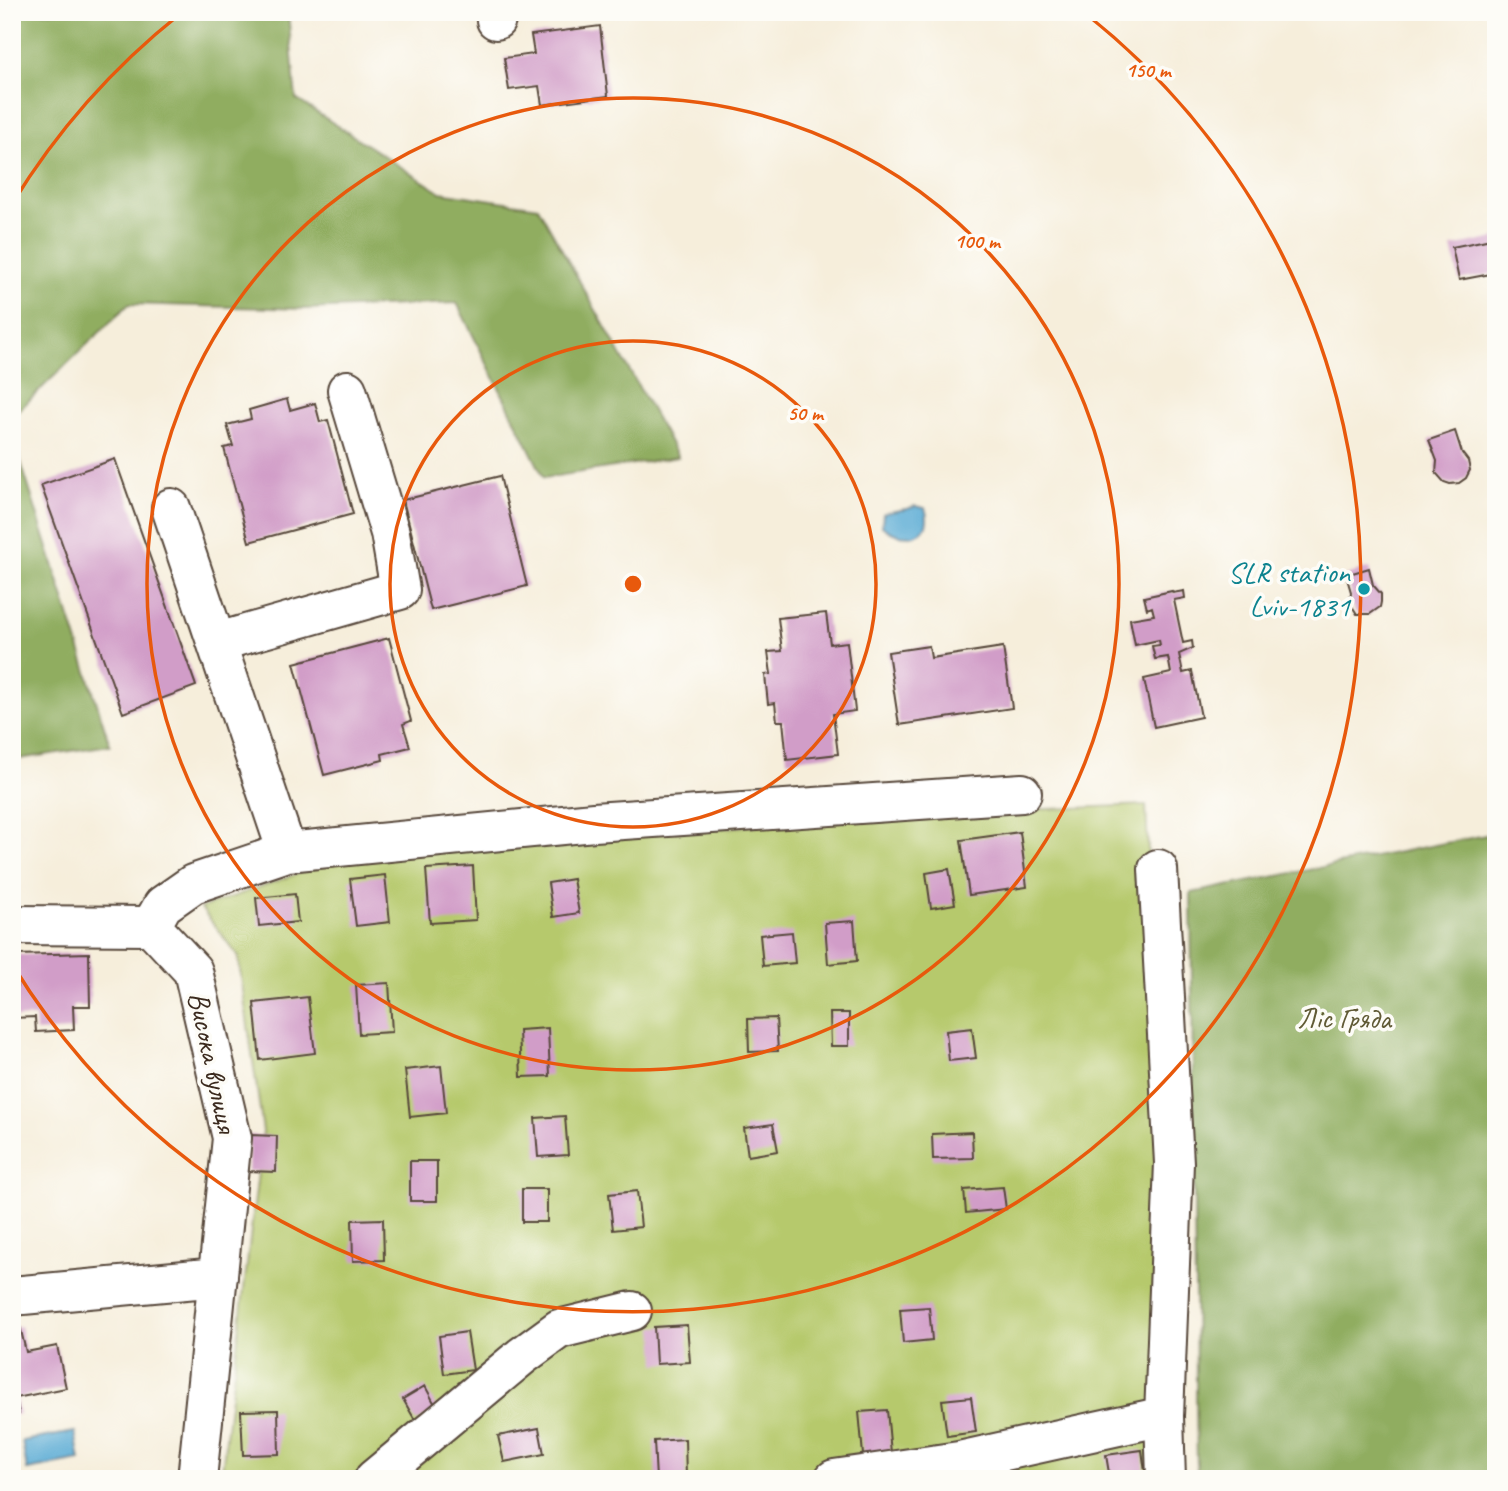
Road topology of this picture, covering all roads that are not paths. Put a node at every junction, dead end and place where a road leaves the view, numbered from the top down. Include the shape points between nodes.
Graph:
1 (347, 390) dead end
2 (172, 508) dead end
3 (218, 642) junction
4 (1022, 793) dead end
5 (287, 852) junction
6 (1158, 869) dead end
7 (12, 925) edge
8 (151, 926) junction
9 (218, 1277) junction
10 (12, 1296) edge
11 (632, 1311) dead end
12 (1164, 1416) junction
13 (197, 1479) edge
14 (374, 1479) edge
15 (834, 1479) edge
16 (1166, 1479) edge

1 - 3 street via 390,533 400,590
2 - 3 street
3 - 5 street
4 - 5 street via 594,822
5 - 8 street via 193,884 163,905
6 - 12 street via 1174,1163
7 - 8 street
8 - 9 street, Висока вулиця via 193,971 232,1138
9 - 10 street
9 - 13 street, Висока вулиця
11 - 14 street via 559,1329
12 - 15 street via 959,1461
12 - 16 street

